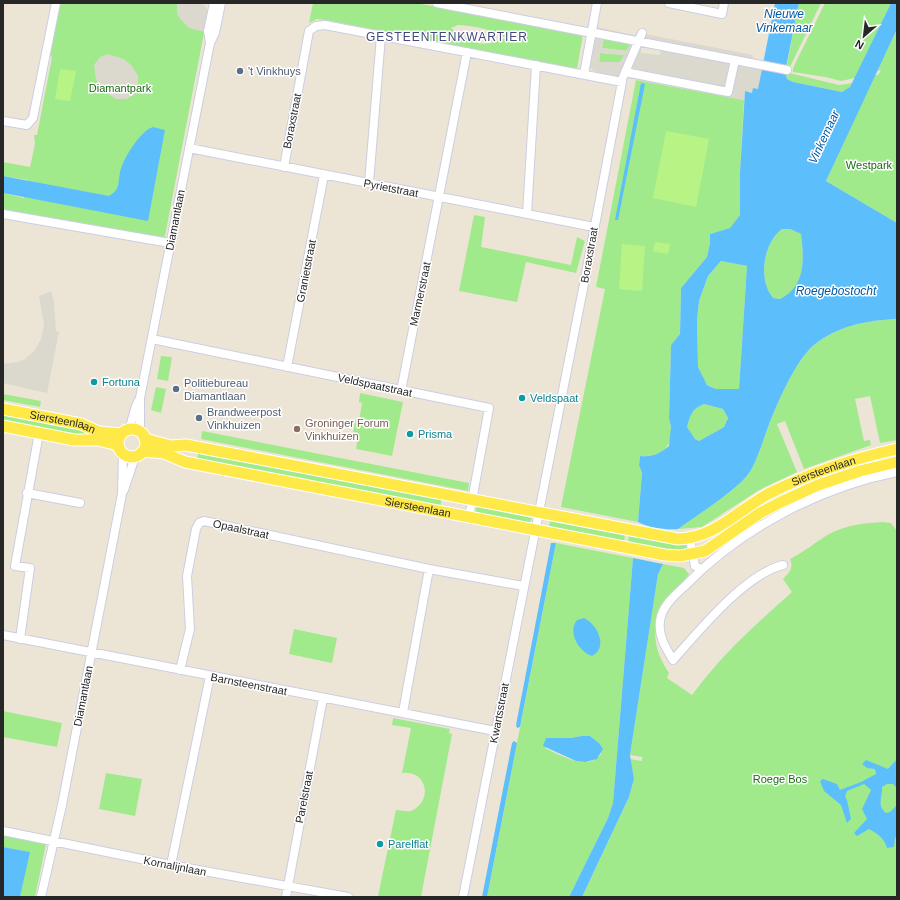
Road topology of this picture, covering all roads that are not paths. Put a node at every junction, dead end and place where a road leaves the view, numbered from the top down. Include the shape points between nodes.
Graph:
1 (56, 3) edge
2 (214, 3) edge
3 (220, 3) edge
4 (437, 3) edge
5 (597, 3) edge
6 (669, 3) edge
7 (724, 3) edge
8 (478, 7) edge
9 (593, 33) junction
10 (381, 36) junction
11 (640, 37) junction
12 (210, 43) junction
13 (467, 52) junction
14 (735, 60) junction
15 (536, 65) junction
16 (787, 70) dead end
17 (584, 74) junction
18 (3, 121) edge
19 (189, 148) junction
20 (284, 167) junction
21 (324, 175) junction
22 (369, 184) junction
23 (440, 197) junction
24 (3, 214) edge
25 (527, 214) junction
26 (594, 227) junction
27 (170, 243) junction
28 (152, 339) junction
29 (287, 367) junction
30 (401, 391) junction
31 (140, 398) junction
32 (3, 409) edge
33 (3, 426) edge
34 (125, 432) junction
35 (39, 433) junction
36 (143, 436) junction
37 (897, 449) edge
38 (121, 450) junction
39 (139, 454) junction
40 (897, 462) edge
41 (897, 472) edge
42 (27, 493) junction
43 (122, 494) junction
44 (473, 500) junction
45 (80, 503) dead end
46 (538, 513) junction
47 (760, 513) junction
48 (469, 517) junction
49 (534, 529) junction
50 (690, 539) junction
51 (694, 554) junction
52 (783, 565) dead end
53 (429, 569) junction
54 (701, 569) junction
55 (523, 586) junction
56 (3, 636) edge
57 (20, 639) junction
58 (91, 652) junction
59 (180, 670) junction
60 (210, 676) junction
61 (323, 698) junction
62 (403, 712) junction
63 (495, 732) junction
64 (3, 831) edge
65 (54, 841) junction
66 (171, 865) junction
67 (286, 886) junction
68 (41, 897) edge
69 (286, 897) edge
70 (348, 897) edge
71 (463, 897) edge

1 - 18 street via 33,118 28,125
2 - 12 street, Diamantlaan via 208,32
3 - 12 street, Diamantlaan via 215,32
4 - 8 street
5 - 9 street
6 - 7 street via 722,14
8 - 9 street
9 - 11 street
9 - 17 street
10 - 13 street, Boraxstraat
10 - 20 street, Boraxstraat via 325,24 309,31
10 - 22 street
11 - 14 street
11 - 14 street via 624,75 728,92
12 - 19 street, Diamantlaan
13 - 15 street, Boraxstraat
13 - 23 street
14 - 16 street
15 - 17 street, Boraxstraat
15 - 25 street
17 - 26 street, Boraxstraat via 622,82
19 - 20 street, Pyrietstraat
19 - 27 street, Diamantlaan
20 - 21 street, Pyrietstraat
21 - 22 street, Pyrietstraat
21 - 29 street, Granietstraat
22 - 23 street, Pyrietstraat
23 - 25 street, Pyrietstraat
23 - 30 street, Marmerstraat
24 - 27 street
25 - 26 street, Pyrietstraat
26 - 46 street, Boraxstraat
27 - 28 street, Diamantlaan
28 - 29 street, Veldspaatstraat
28 - 31 street, Diamantlaan
29 - 30 street, Veldspaatstraat
30 - 44 street, Veldspaatstraat via 489,408
31 - 34 street, Diamantlaan
31 - 36 street, Diamantlaan
32 - 34 main road, Siersteenlaan via 81,424 100,432
33 - 35 main road, Siersteenlaan
34 - 36 main road via 135,430
34 - 38 main road
35 - 38 main road, Siersteenlaan via 80,441 98,440
35 - 42 street
36 - 39 main road via 146,445
36 - 44 main road, Siersteenlaan via 166,445 186,445
37 - 47 main road, Siersteenlaan via 841,464 802,478 767,495
38 - 39 main road
38 - 43 street, Diamantlaan
39 - 43 street, Diamantlaan
39 - 48 main road, Siersteenlaan via 164,453 185,462
40 - 47 main road, Siersteenlaan via 860,471 818,486
41 - 47 street, Siersteenlaan
42 - 45 street
42 - 57 street via 15,566 30,568
43 - 58 street, Diamantlaan
44 - 46 main road, Siersteenlaan
44 - 48 street, Veldspaatstraat
46 - 49 street, Boraxstraat
46 - 50 main road, Siersteenlaan via 664,537
47 - 50 main road, Siersteenlaan
47 - 51 main road, Siersteenlaan via 705,551
47 - 54 street, Siersteenlaan via 729,547
48 - 49 main road, Siersteenlaan
49 - 51 main road, Siersteenlaan via 665,555
49 - 55 street, Kwartsstraat
50 - 51 street
51 - 54 street via 695,566
52 - 54 street, Siersteenlaan via 770,568 731,597 674,660 661,641 662,615 667,604
53 - 55 street, Opaalstraat
53 - 59 street, Opaalstraat via 204,521 199,523 187,576 190,629
53 - 62 street
55 - 63 street, Kwartsstraat
56 - 57 street, Barnsteenstraat
57 - 58 street, Barnsteenstraat
58 - 59 street, Barnsteenstraat
58 - 65 street, Diamantlaan
59 - 60 street, Barnsteenstraat
60 - 61 street, Barnsteenstraat
60 - 66 street
61 - 62 street, Barnsteenstraat
61 - 67 street, Parelstraat
62 - 63 street, Barnsteenstraat
63 - 71 street, Kwartsstraat
64 - 65 street, Kornalijnlaan
65 - 66 street, Kornalijnlaan
65 - 68 street, Diamantlaan
66 - 67 street, Kornalijnlaan
67 - 69 street, Parelstraat
67 - 70 street, Kornalijnlaan

